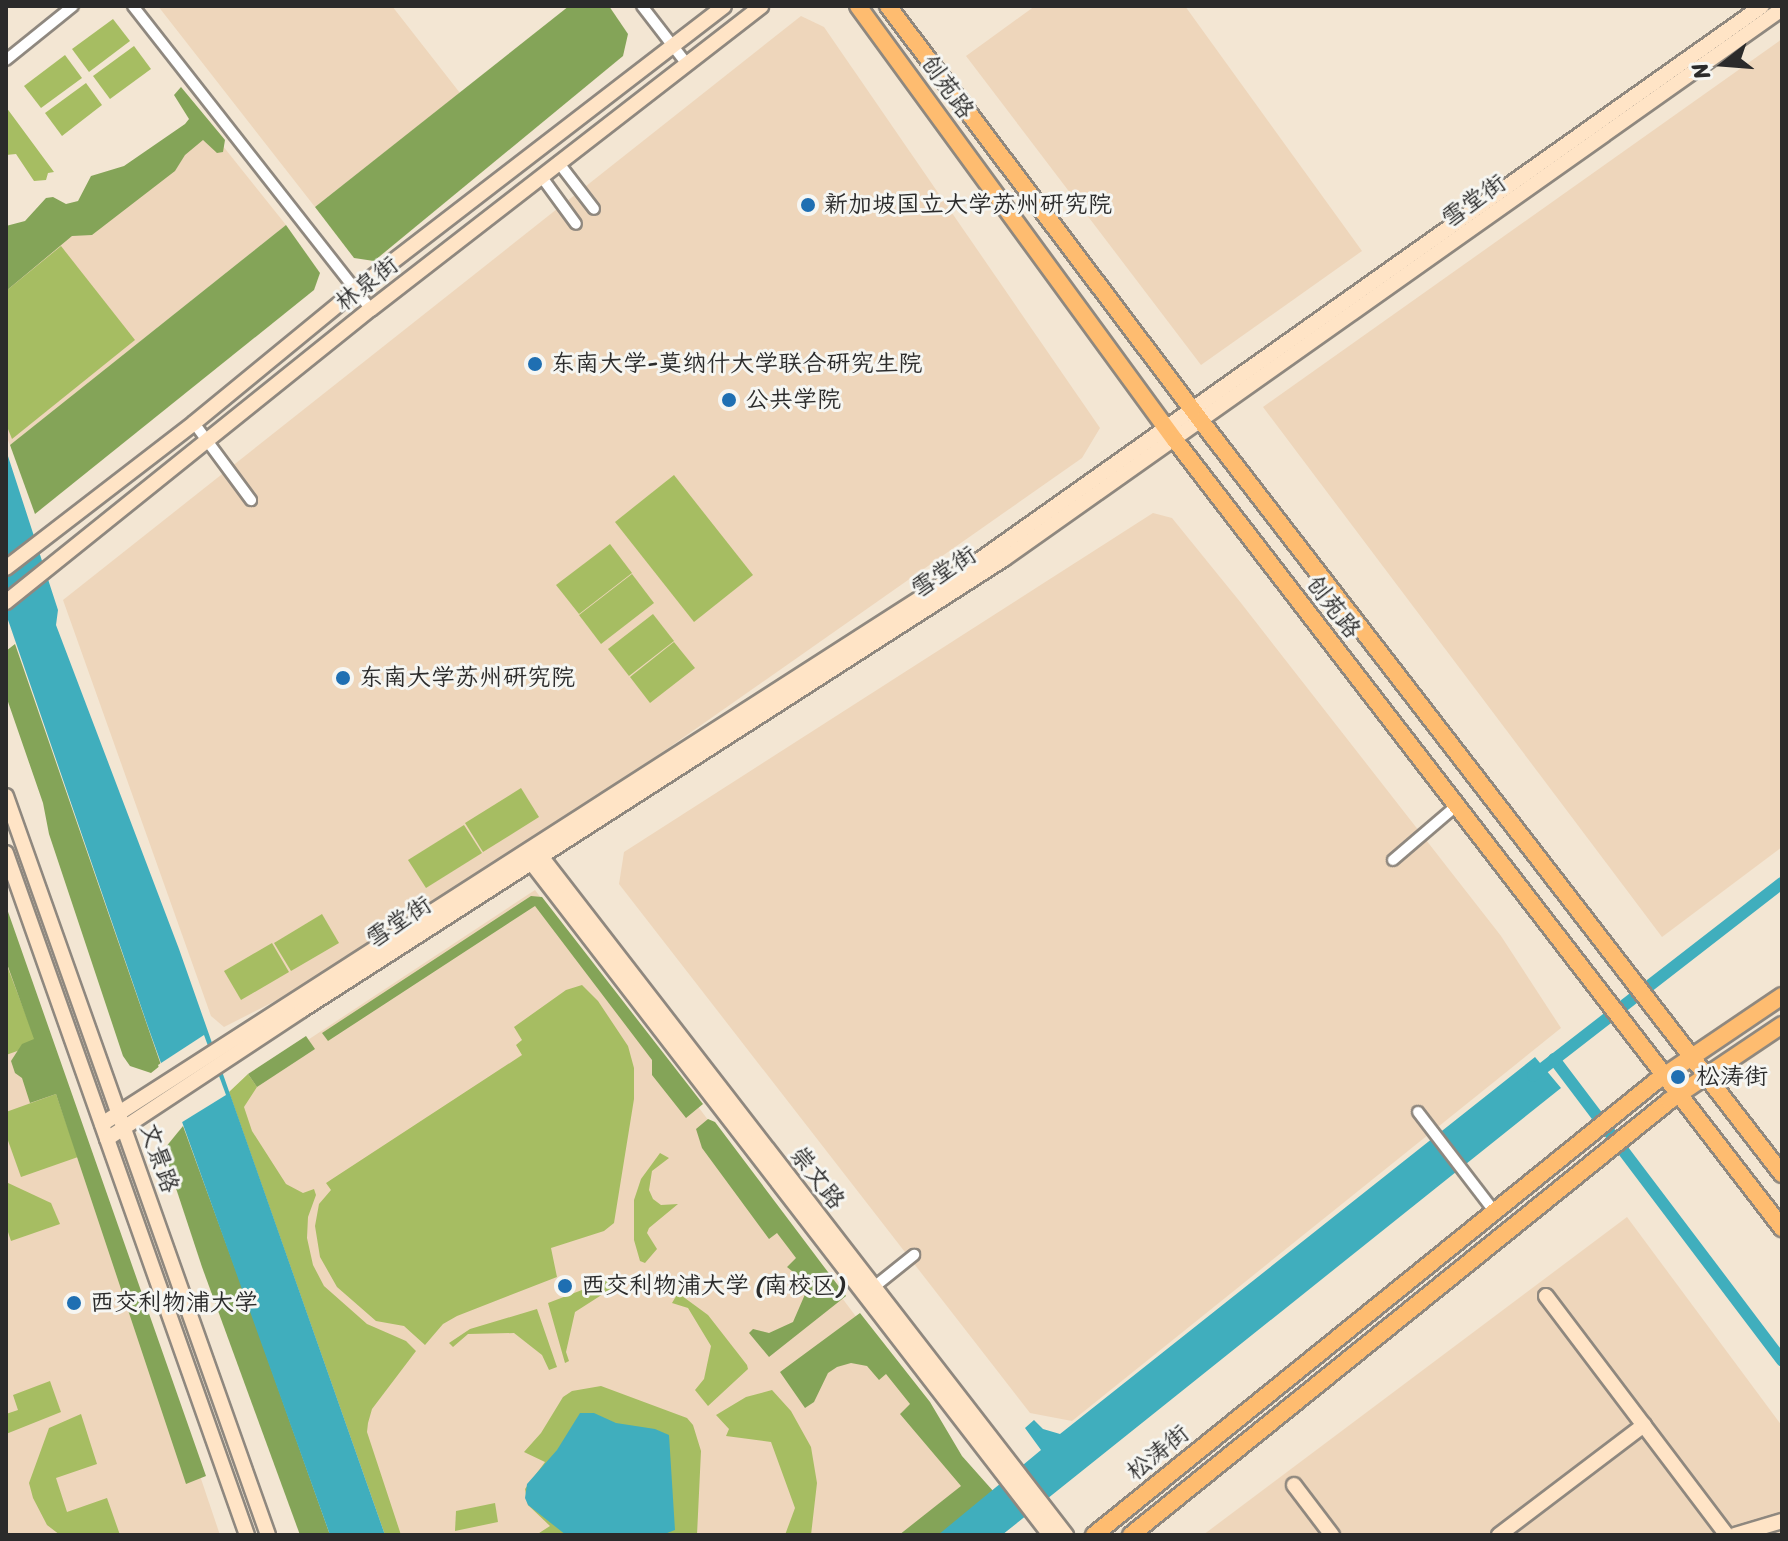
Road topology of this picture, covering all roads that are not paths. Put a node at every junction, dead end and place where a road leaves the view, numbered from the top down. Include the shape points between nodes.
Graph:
1 (73, 6) edge
2 (133, 6) edge
3 (642, 6) edge
4 (724, 6) edge
5 (761, 6) edge
6 (858, 6) edge
7 (888, 6) edge
8 (1762, 6) edge
9 (1782, 9) edge
10 (673, 45) junction
11 (6, 60) edge
12 (686, 63) junction
13 (558, 162) junction
14 (541, 176) junction
15 (594, 209) dead end
16 (576, 224) dead end
17 (357, 289) junction
18 (371, 309) junction
19 (1196, 414) junction
20 (194, 423) junction
21 (1165, 426) junction
22 (1175, 440) junction
23 (208, 441) junction
24 (251, 500) dead end
25 (6, 568) edge
26 (6, 602) edge
27 (6, 796) edge
28 (1456, 806) junction
29 (6, 853) edge
30 (533, 855) junction
31 (1393, 860) dead end
32 (1782, 996) edge
33 (1782, 1025) edge
34 (1692, 1057) junction
35 (1665, 1075) junction
36 (1706, 1076) junction
37 (1679, 1094) junction
38 (1418, 1112) dead end
39 (122, 1120) junction
40 (102, 1124) junction
41 (107, 1139) junction
42 (1782, 1174) edge
43 (1494, 1211) junction
44 (1782, 1228) edge
45 (912, 1258) dead end
46 (868, 1291) junction
47 (1546, 1296) dead end
48 (1644, 1425) junction
49 (1294, 1485) dead end
50 (1039, 1511) junction
51 (1782, 1521) edge
52 (247, 1535) edge
53 (268, 1535) edge
54 (1050, 1535) edge
55 (1066, 1535) edge
56 (1094, 1535) edge
57 (1131, 1535) edge
58 (1332, 1535) edge
59 (1499, 1535) edge
60 (1727, 1535) edge
61 (1735, 1535) edge

1 - 11 street
2 - 17 street
3 - 10 street
4 - 10 main road, 林泉街
5 - 12 main road, 林泉街
6 - 21 main road, 创苑路
7 - 19 main road, 创苑路
8 - 19 main road, 雪堂街
9 - 19 main road, 雪堂街
10 - 12 street
10 - 17 main road, 林泉街
12 - 13 main road, 林泉街
13 - 14 main road, 林泉街
13 - 15 street
14 - 16 street
14 - 18 main road, 林泉街
17 - 18 street
17 - 20 main road, 林泉街
18 - 23 main road, 林泉街
19 - 21 main road, 雪堂街
19 - 22 main road, 雪堂街
19 - 34 main road, 创苑路
20 - 23 street
20 - 25 main road, 林泉街
21 - 22 main road, 创苑路
21 - 30 main road, 雪堂街 via 975,563
22 - 28 main road, 创苑路
22 - 30 main road, 雪堂街 via 1004,559
23 - 24 street
23 - 26 main road, 林泉街
27 - 39 main road, 文景路
28 - 31 street
28 - 35 main road, 创苑路
29 - 40 main road, 文景路
30 - 39 main road, 雪堂街
30 - 46 main road, 崇文路
32 - 34 main road, 松涛街
33 - 36 main road, 松涛街
34 - 35 main road, 松涛街
34 - 36 main road, 创苑路
35 - 37 main road, 创苑路
35 - 43 main road, 松涛街
36 - 37 main road, 松涛街
36 - 42 main road, 创苑路
37 - 44 main road, 创苑路
37 - 57 main road, 松涛街
38 - 43 street
39 - 40 main road, 雪堂街
39 - 41 main road, 雪堂街
39 - 53 main road, 文景路
40 - 41 main road, 文景路
41 - 52 main road, 文景路
43 - 56 main road, 松涛街
45 - 46 street
46 - 50 main road, 崇文路
47 - 48 main road
48 - 59 main road
48 - 60 main road
49 - 58 main road
50 - 54 main road, 崇文路
50 - 55 main road, 崇文路
51 - 61 main road

